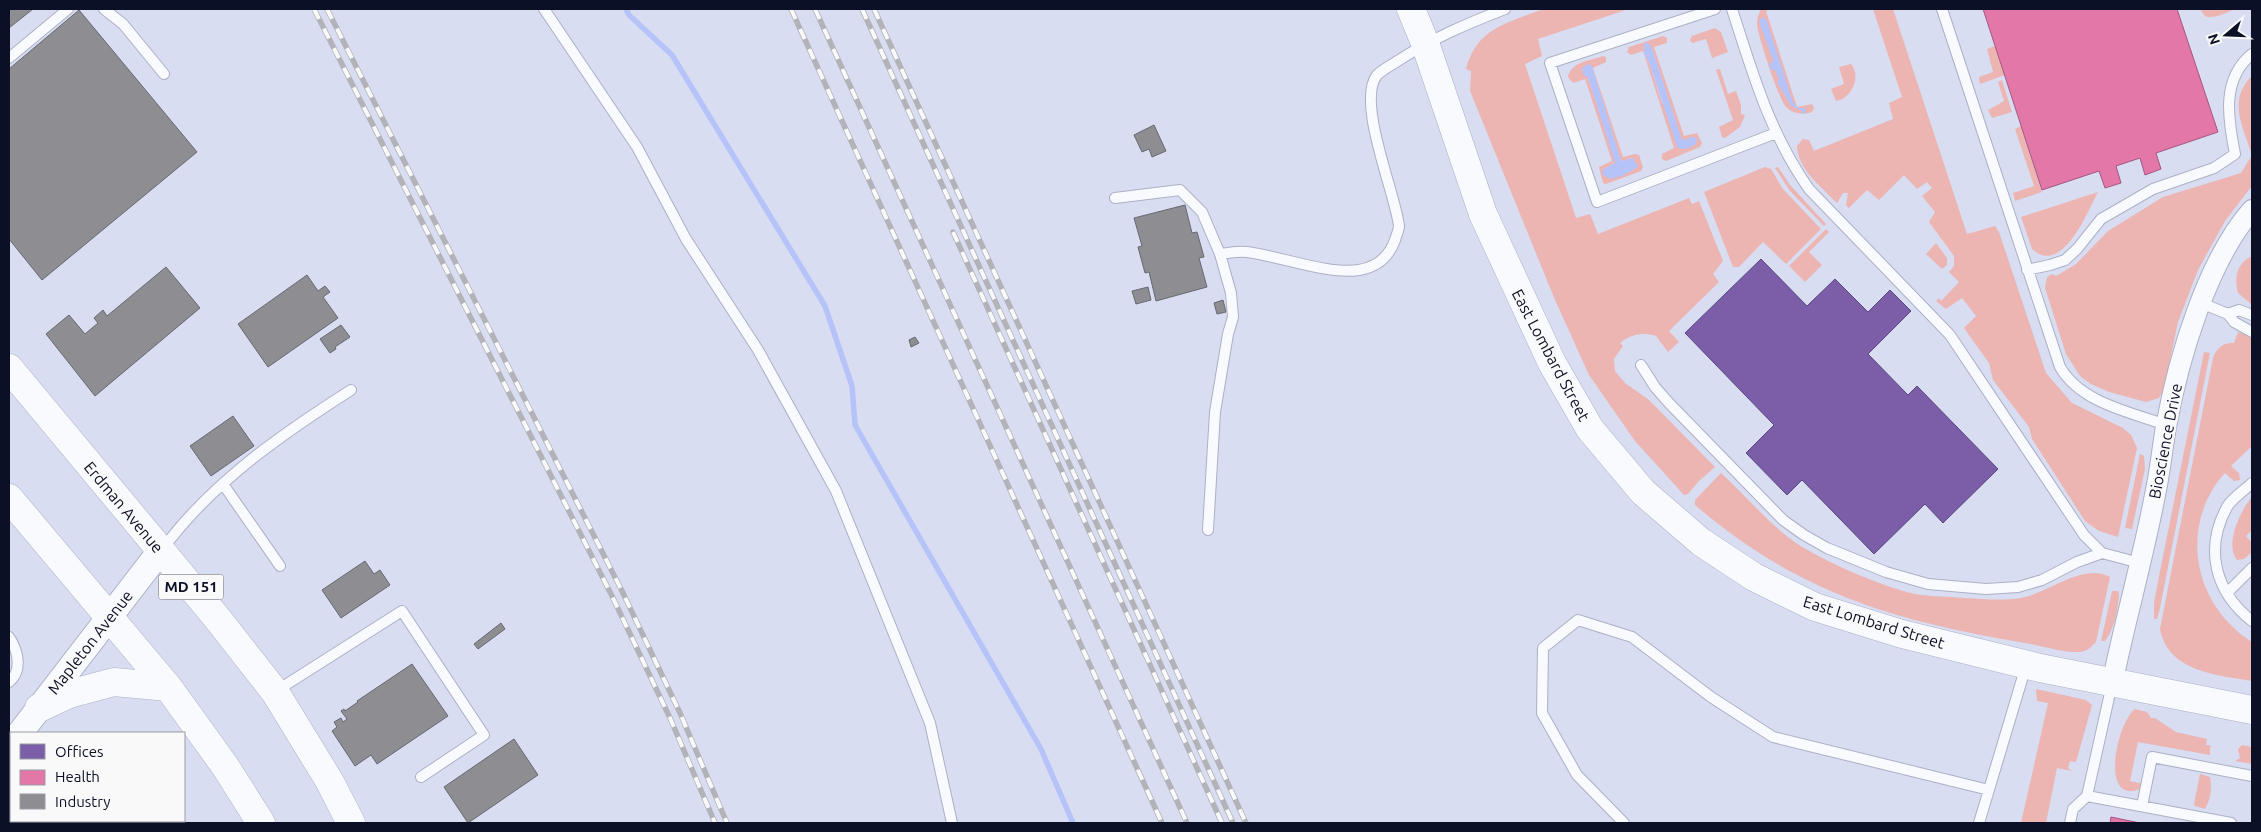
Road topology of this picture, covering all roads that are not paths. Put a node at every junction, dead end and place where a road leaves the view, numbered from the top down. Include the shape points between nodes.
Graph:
1 (68, 9) edge
2 (104, 9) edge
3 (544, 9) edge
4 (1412, 9) edge
5 (1505, 9) edge
6 (1715, 9) edge
7 (1732, 9) edge
8 (1942, 9) edge
9 (1425, 43) junction
10 (2252, 54) edge
11 (9, 58) edge
12 (164, 74) dead end
13 (1776, 133) junction
14 (1115, 198) dead end
15 (2252, 210) edge
16 (1220, 254) junction
17 (2027, 270) junction
18 (2201, 303) junction
19 (2228, 314) junction
20 (2252, 315) edge
21 (2252, 332) edge
22 (1641, 365) dead end
23 (9, 368) edge
24 (351, 390) dead end
25 (2166, 425) junction
26 (2252, 483) edge
27 (223, 484) junction
28 (9, 498) edge
29 (1208, 530) dead end
30 (161, 550) junction
31 (2102, 553) junction
32 (2140, 563) junction
33 (280, 566) dead end
34 (2252, 568) edge
35 (2227, 594) junction
36 (109, 617) junction
37 (2252, 621) edge
38 (9, 637) edge
39 (2026, 665) junction
40 (9, 682) edge
41 (2112, 684) junction
42 (168, 687) junction
43 (275, 692) junction
44 (39, 708) junction
45 (2252, 710) edge
46 (21, 732) edge
47 (2252, 776) edge
48 (421, 777) dead end
49 (1989, 790) junction
50 (2087, 796) junction
51 (2142, 806) junction
52 (261, 823) edge
53 (351, 823) edge
54 (952, 823) edge
55 (1624, 823) edge
56 (1979, 823) edge
57 (2070, 823) edge
58 (2231, 823) edge

1 - 11 lane
2 - 12 lane via 123,24
3 - 54 lane via 637,147 686,239 758,350 836,491 930,723
4 - 9 main road, East Lombard Street
5 - 9 lane
6 - 13 lane via 1550,63 1597,202
7 - 13 lane
8 - 17 lane
9 - 16 lane via 1378,74 1369,95 1399,228 1386,258 1360,270 1349,270 1244,251
9 - 39 main road, East Lombard Street via 1483,214 1552,364 1590,429 1643,492 1701,542 1754,577 1815,607 1902,634
10 - 17 lane via 2233,77 2228,100 2235,154 2214,168 2153,189 2101,219 2065,260
13 - 31 lane via 1790,162 1809,189 1950,335 2084,535
14 - 16 lane via 1180,190 1202,212
15 - 18 street, Bioscience Drive via 2221,258
16 - 29 lane via 1231,293 1233,317 1215,412
17 - 25 lane via 2057,360 2068,378 2087,394
18 - 19 lane
18 - 25 street, Bioscience Drive via 2183,354
19 - 20 lane via 2239,310
19 - 21 lane via 2234,322
22 - 31 lane via 1668,402 1783,520 1827,548 1886,572 1928,584 2005,589 2042,580
23 - 30 main road, Erdman Avenue / MD 151
24 - 27 lane via 286,431
25 - 32 street, Bioscience Drive
26 - 35 lane via 2228,506 2214,545 2219,577
27 - 30 lane via 192,513
27 - 33 lane
28 - 36 main road
30 - 36 street, Mapleton Avenue
30 - 43 main road, Erdman Avenue / MD 151
31 - 32 lane
32 - 41 street, Bioscience Drive
34 - 35 lane
35 - 37 lane
36 - 42 main road
36 - 44 street, Mapleton Avenue
38 - 40 lane via 14,644 18,666
39 - 41 main road, East Lombard Street
39 - 49 lane
41 - 45 main road, East Lombard Street
41 - 50 lane
42 - 44 main road via 114,682 68,694
42 - 52 main road
43 - 48 lane via 402,610 484,735
43 - 53 main road, Erdman Avenue / MD 151
44 - 46 street, Mapleton Avenue
47 - 51 lane via 2152,758
49 - 55 lane via 1773,736 1710,697 1632,637 1578,620 1543,648 1542,713 1577,775
49 - 56 lane
50 - 51 lane
50 - 57 lane via 2073,809
51 - 58 lane

